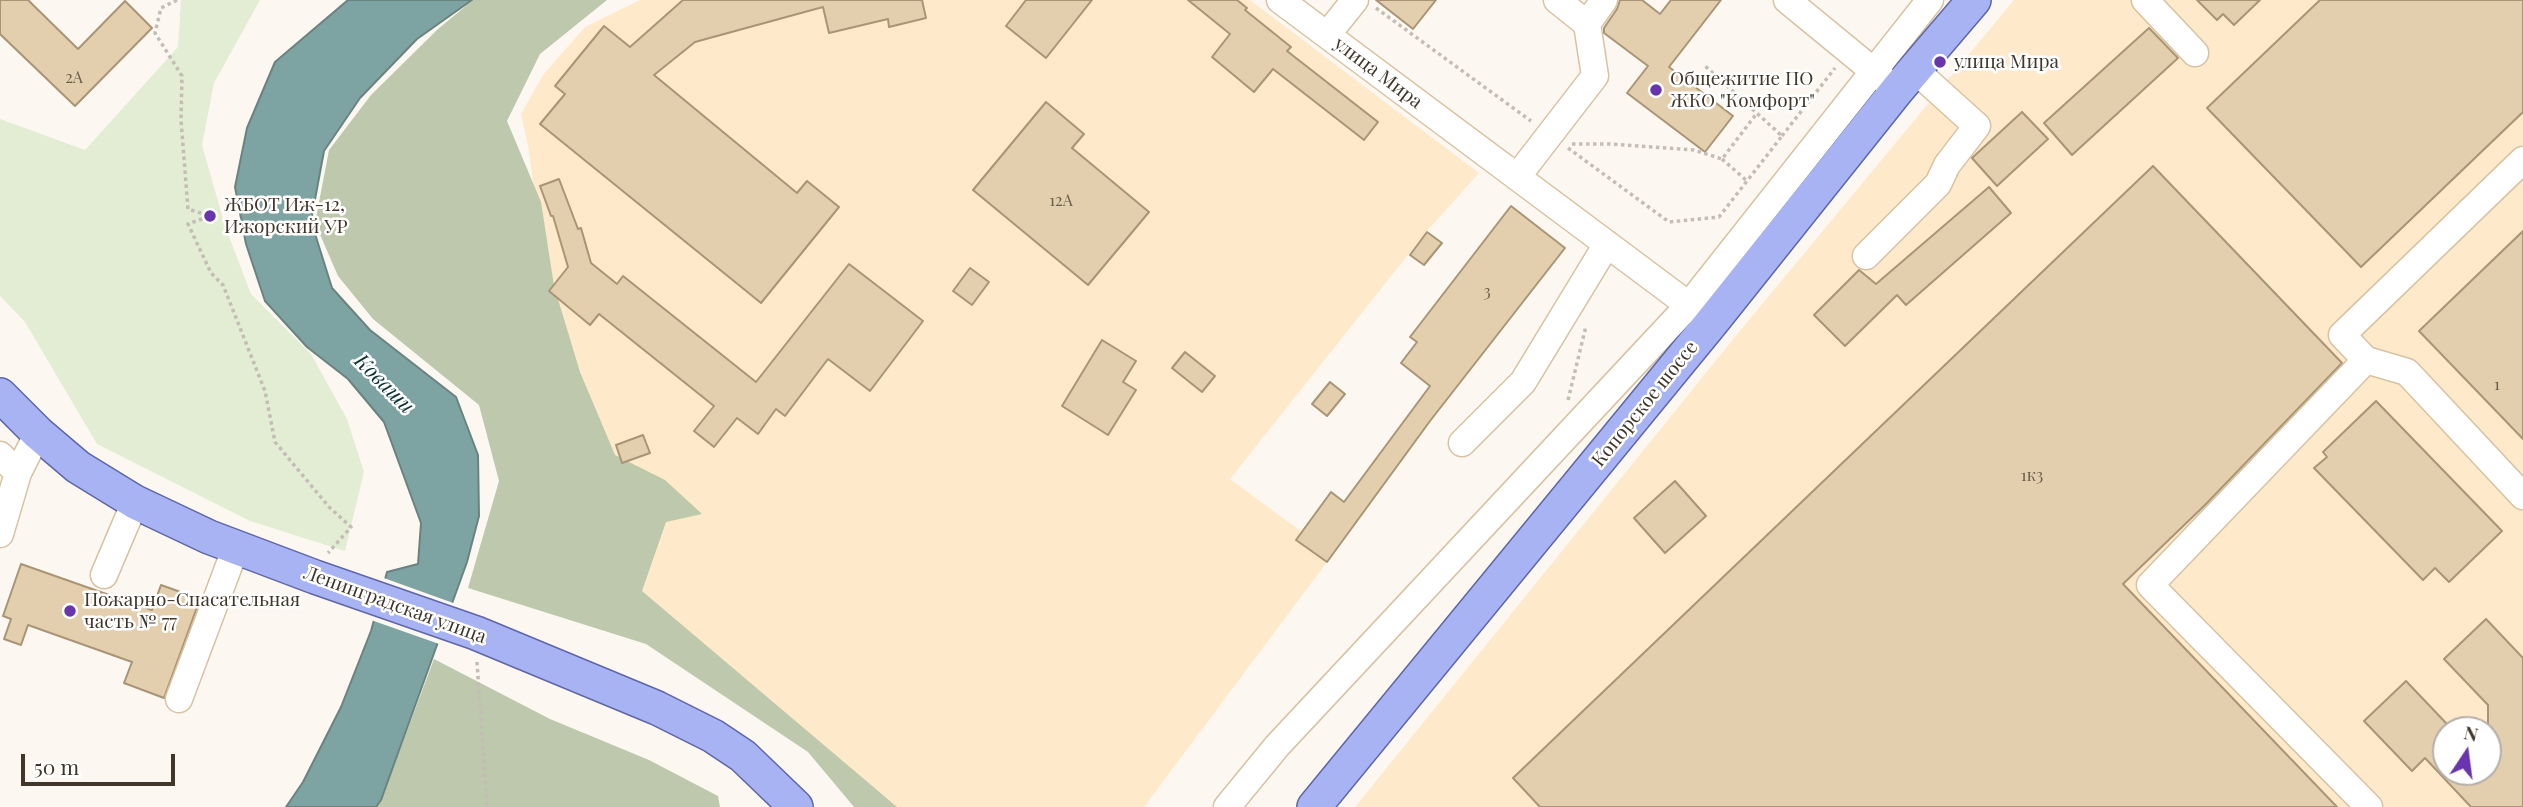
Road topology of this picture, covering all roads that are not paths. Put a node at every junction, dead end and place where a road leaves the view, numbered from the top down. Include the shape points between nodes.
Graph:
1 (1280, 0) edge
2 (1557, 0) edge
3 (1604, 0) edge
4 (1787, 0) edge
5 (1930, 0) edge
6 (1974, 0) edge
7 (2145, 0) edge
8 (1365, 3) edge
9 (1587, 24) junction
10 (1327, 35) junction
11 (2195, 53) dead end
12 (1896, 77) junction
13 (2523, 160) edge
14 (1517, 177) junction
15 (1606, 244) junction
16 (1866, 256) dead end
17 (1700, 314) junction
18 (2366, 360) junction
19 (0, 395) edge
20 (38, 433) junction
21 (1462, 443) dead end
22 (9, 464) edge
23 (2523, 496) edge
24 (135, 502) junction
25 (0, 534) edge
26 (236, 547) junction
27 (104, 575) dead end
28 (179, 699) dead end
29 (796, 807) edge
30 (1227, 807) edge
31 (1314, 807) edge
32 (2369, 807) edge

1 - 10 street, улица Мира
2 - 9 street
3 - 9 street
4 - 12 street via 1848,51
5 - 12 street
6 - 12 main road, Копорское шоссе
7 - 11 street
8 - 10 street
9 - 14 street via 1595,76
10 - 14 street, улица Мира
12 - 16 street via 1977,125 1938,184
12 - 17 main road, Копорское шоссе
13 - 18 street via 2342,335
14 - 15 street, улица Мира
15 - 17 street, улица Мира
15 - 21 street via 1522,382
17 - 30 street via 1286,736
17 - 31 main road, Копорское шоссе
18 - 23 street via 2407,372
18 - 32 street via 2150,585
19 - 20 main road, Ленинградская улица
20 - 22 street
20 - 24 main road, Ленинградская улица via 78,467
22 - 25 street
24 - 26 main road, Ленинградская улица
24 - 27 street
26 - 28 street
26 - 29 main road, Ленинградская улица via 318,569 476,642 657,708 743,756

